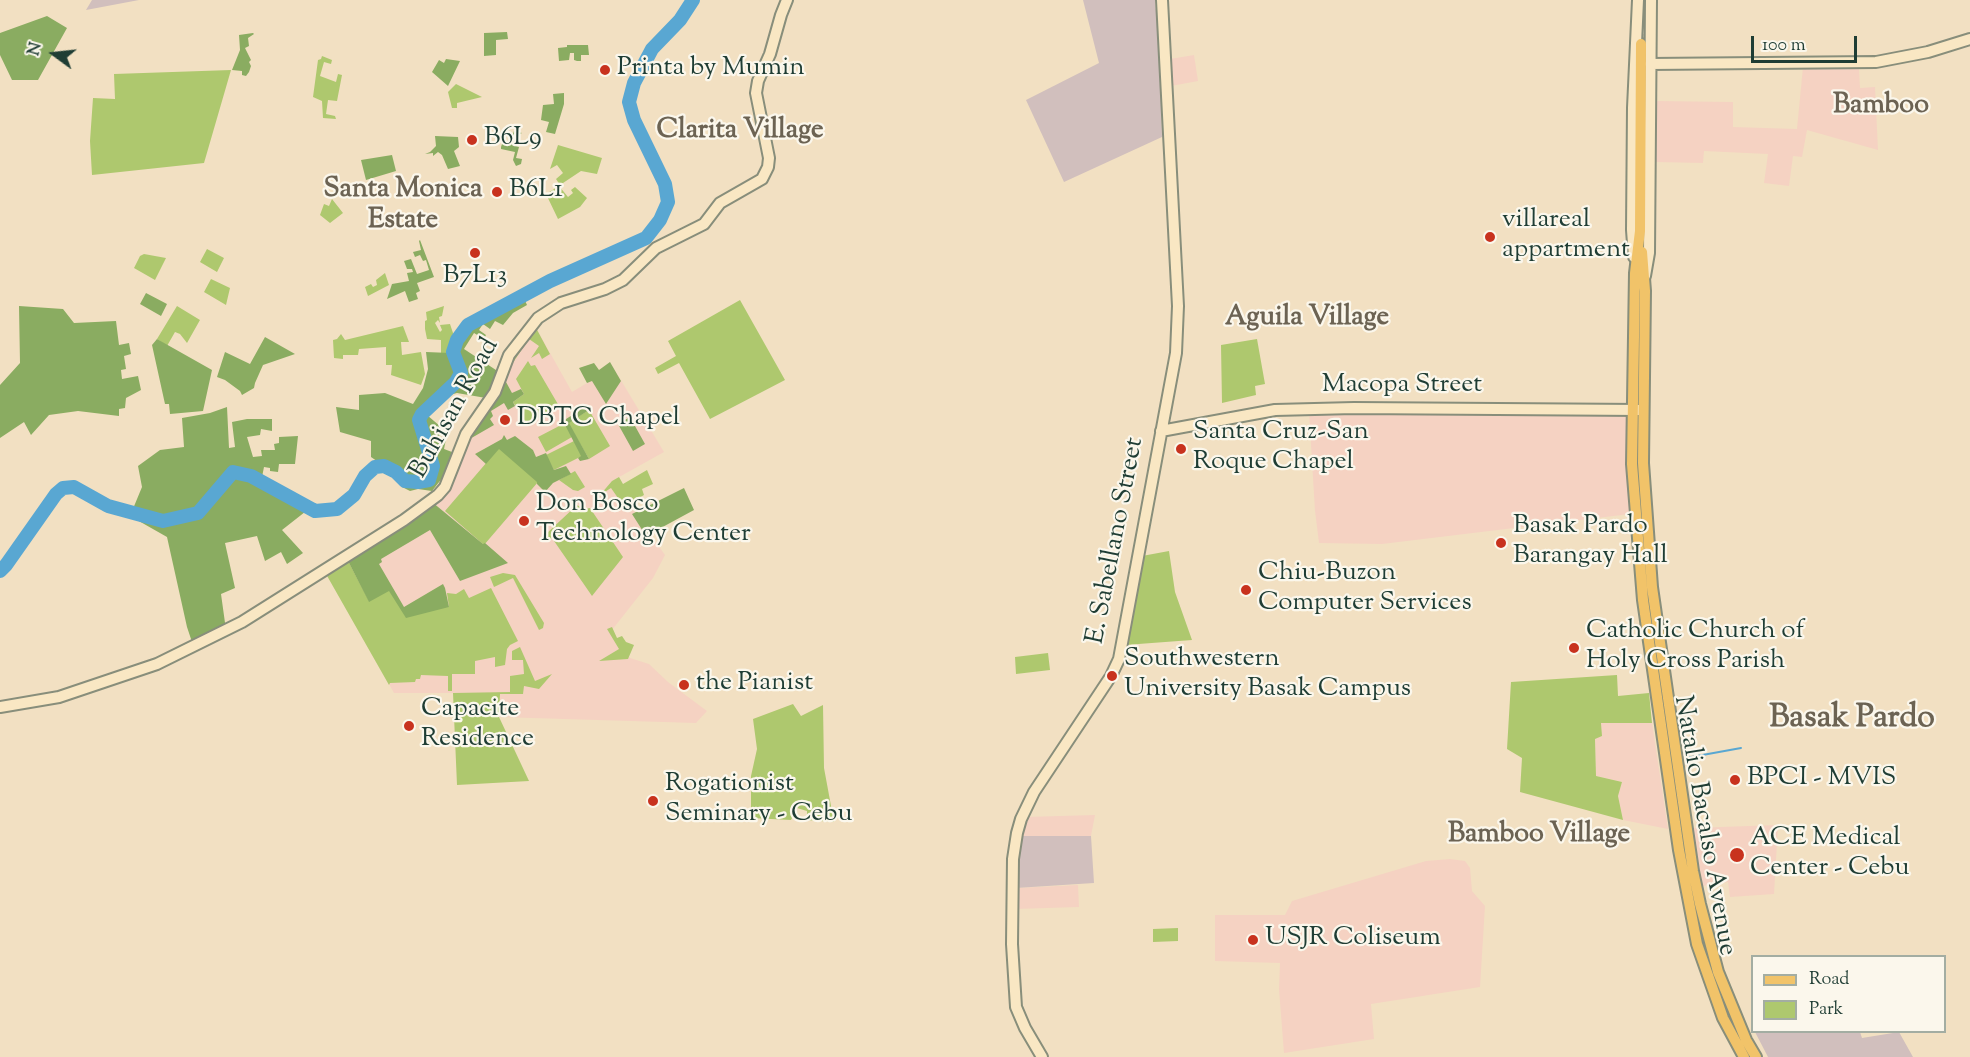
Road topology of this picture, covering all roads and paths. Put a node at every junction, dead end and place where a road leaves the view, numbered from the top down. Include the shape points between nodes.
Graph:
1 (788, 0) edge
2 (1162, 0) edge
3 (1638, 0) edge
4 (1651, 0) edge
5 (1970, 39) edge
6 (1641, 44) tunnel mouth
7 (1650, 64) junction
8 (1640, 274) junction
9 (1638, 410) junction
10 (1161, 431) junction
11 (1655, 639) junction
12 (0, 706) edge
13 (1042, 1057) edge
14 (1744, 1057) edge
15 (1756, 1057) edge

1 - 12 street, Buhisan Road via 756,93 769,158 762,179 720,203 704,224 656,248 623,280 561,303 538,318 509,355 495,392 466,434 445,487 438,495 242,622 157,664 59,697
2 - 10 street, E. Sabellano Street via 1178,306 1176,353
3 - 8 street, Natalio Bacalso Avenue via 1632,230
4 - 7 street, Natalio Bacalso Avenue
5 - 7 street via 1876,62
6 - 8 main road, Natalio Bacalso Avenue
7 - 8 street, Natalio Bacalso Avenue via 1649,253
8 - 9 main road, Natalio Bacalso Avenue
9 - 10 street, Macopa Street via 1275,410
9 - 11 main road, Natalio Bacalso Avenue
10 - 13 street, E. Sabellano Street via 1119,659 1034,792 1017,833 1011,944 1016,1006
11 - 14 main road, Natalio Bacalso Avenue via 1680,857 1697,944 1724,1018
11 - 15 main road, Natalio Bacalso Avenue via 1693,871 1709,944

